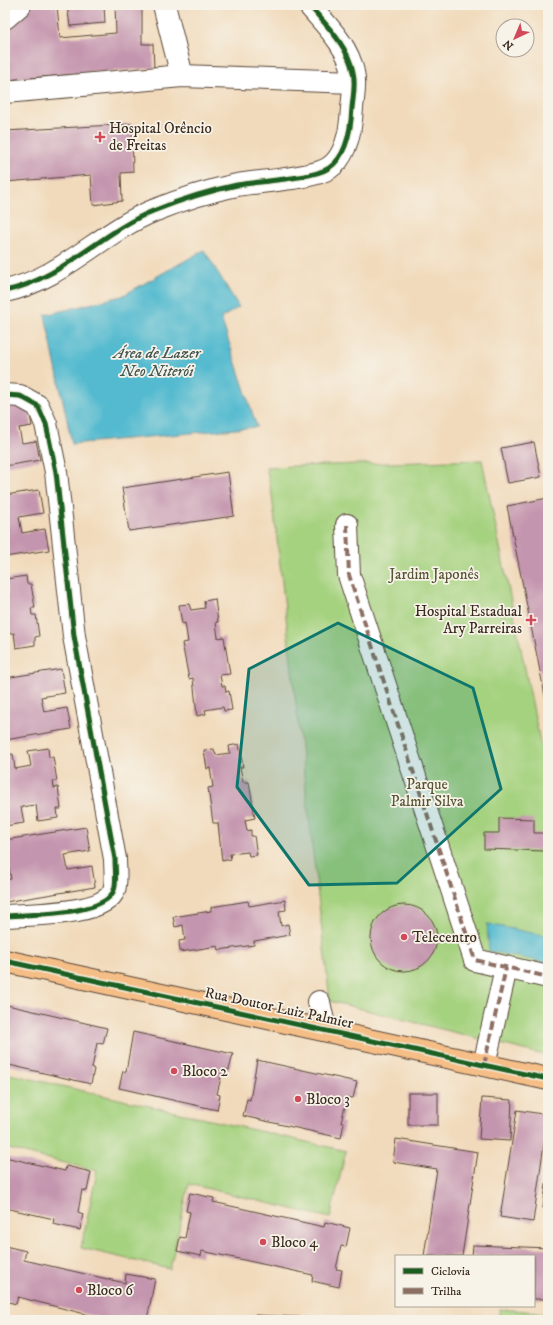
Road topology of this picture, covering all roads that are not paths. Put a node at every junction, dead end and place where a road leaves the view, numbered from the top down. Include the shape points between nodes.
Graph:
1 (20, 5) edge
2 (164, 5) edge
3 (309, 5) edge
4 (5, 18) edge
5 (182, 76) junction
6 (354, 82) junction
7 (5, 92) edge
8 (5, 290) edge
9 (5, 395) edge
10 (347, 525) dead end
11 (5, 916) edge
12 (5, 961) edge
13 (506, 968) junction
14 (548, 977) edge
15 (319, 1002) dead end
16 (324, 1030) junction
17 (484, 1065) junction
18 (548, 1079) edge

1 - 4 street
2 - 5 street
3 - 6 street via 349,57
5 - 6 street
5 - 7 street
6 - 8 street via 351,123 343,152 329,168 314,174 201,193 152,211 127,224 40,280
9 - 11 street via 20,396 38,406 46,424 56,472 74,636 115,860 114,890 107,900 98,906 81,910
10 - 13 street via 349,575 475,960
12 - 16 main road, Rua Doutor Luiz Palmier
13 - 14 street
13 - 17 street
15 - 16 street
16 - 17 main road, Rua Doutor Luiz Palmier
17 - 18 main road, Rua Doutor Luiz Palmier

